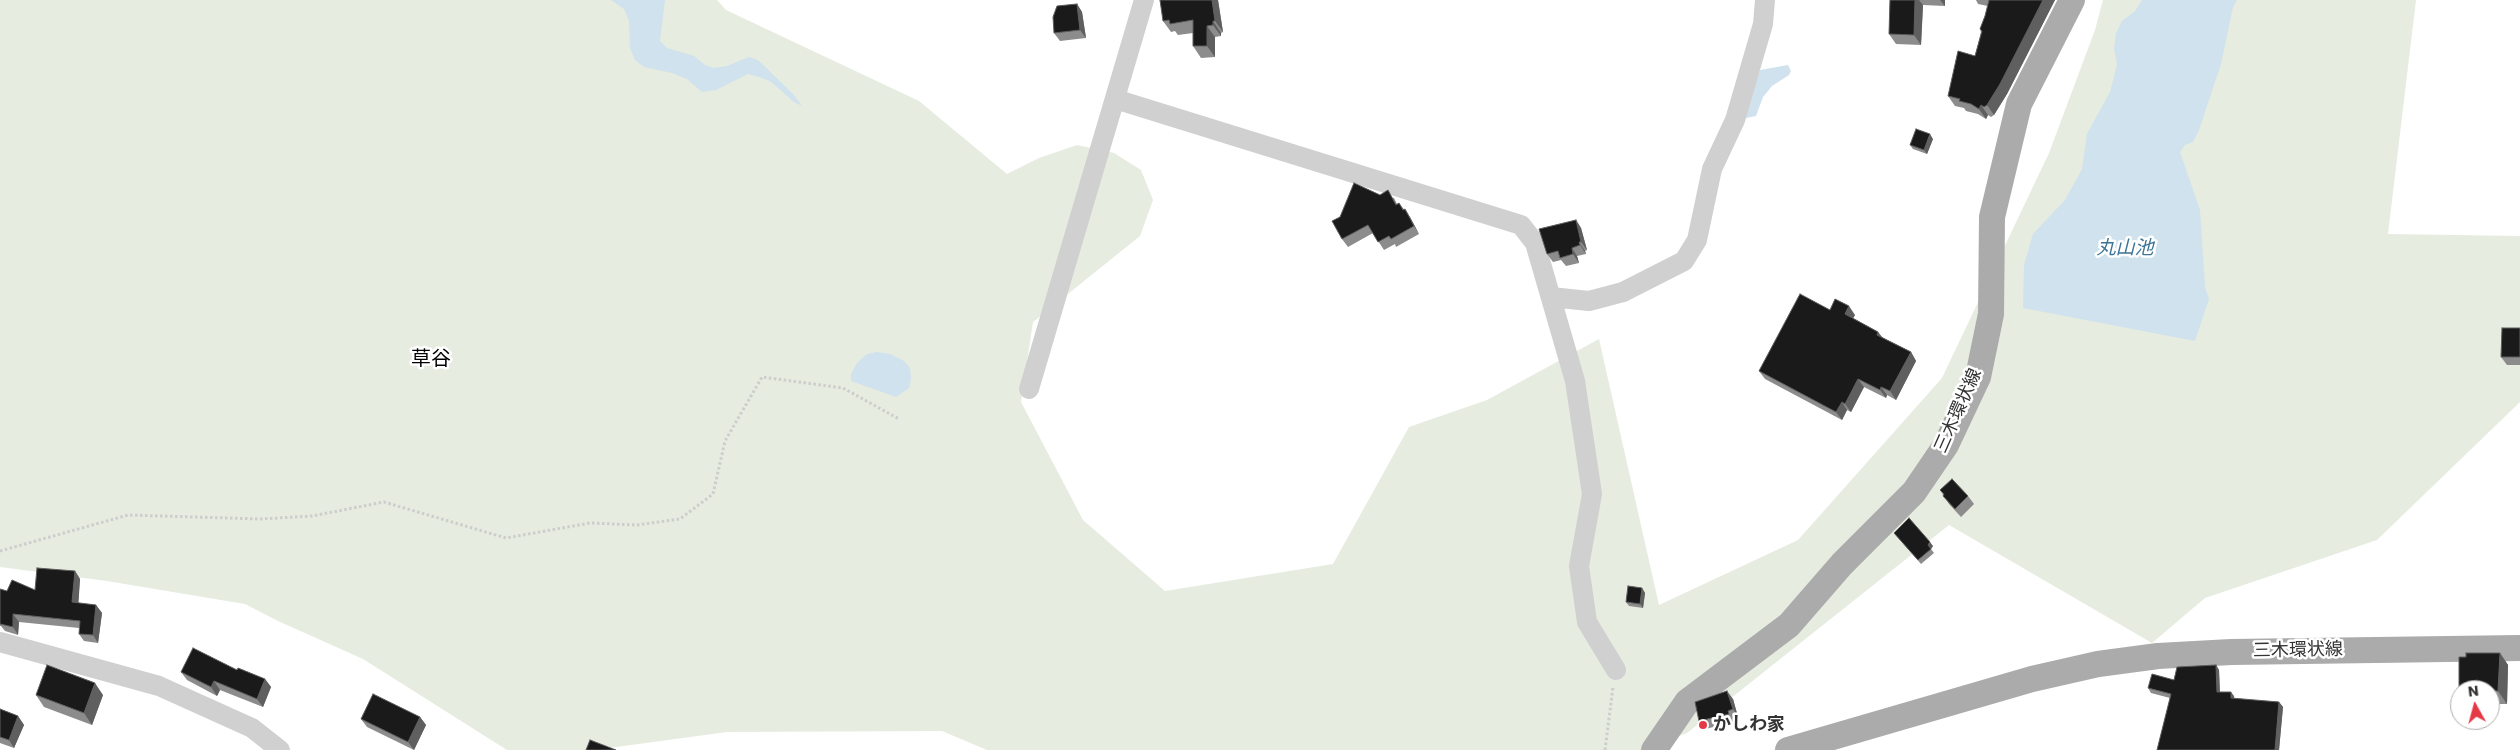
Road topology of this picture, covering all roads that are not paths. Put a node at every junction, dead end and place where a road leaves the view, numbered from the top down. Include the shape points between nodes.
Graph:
1 (1144, 0) edge
2 (1765, 0) edge
3 (2072, 0) edge
4 (1115, 99) junction
5 (1551, 297) junction
6 (1029, 389) dead end
7 (0, 642) edge
8 (2520, 648) edge
9 (1616, 670) road end
10 (280, 750) edge
11 (1654, 750) edge
12 (1788, 750) edge

1 - 4 street
2 - 5 street via 1763,24 1735,120 1712,169 1697,240 1684,261 1623,292 1589,301
3 - 11 main road, 三木環状線 via 2019,104 1992,217 1991,314 1978,377 1946,446 1914,492 1842,564 1790,625 1687,702
4 - 5 street via 1521,226 1535,242
4 - 6 street
5 - 9 street via 1575,381 1592,494 1578,566 1587,622
7 - 10 street via 159,686 252,728
8 - 12 main road, 三木環状線 via 2231,652 2141,658 2032,679

